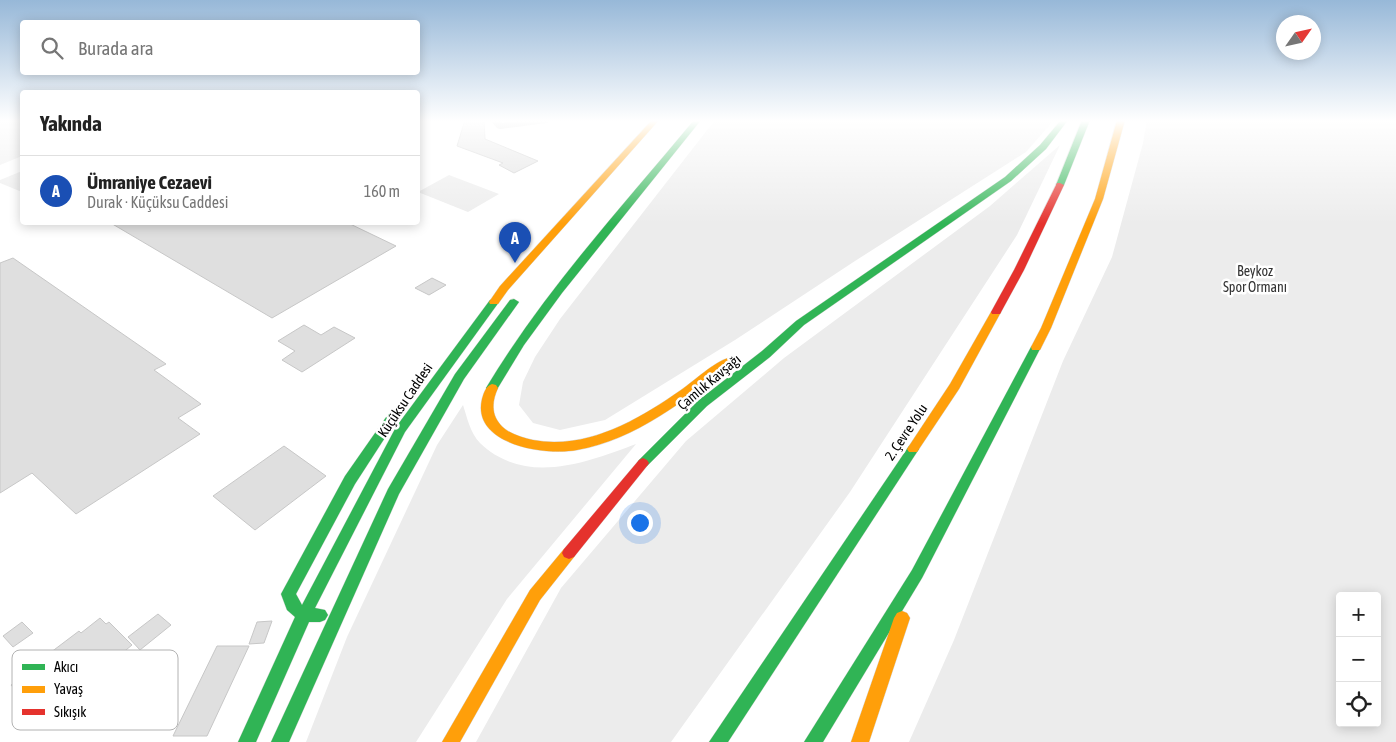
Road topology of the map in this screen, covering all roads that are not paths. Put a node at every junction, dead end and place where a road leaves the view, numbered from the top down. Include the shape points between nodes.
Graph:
1 (625, 155) edge
2 (668, 155) edge
3 (1037, 155) edge
4 (1072, 155) edge
5 (1111, 155) edge
6 (520, 295) dead end
7 (479, 321) junction
8 (800, 324) junction
9 (761, 342) dead end
10 (737, 356) dead end
11 (430, 369) dead end
12 (401, 406) dead end
13 (407, 420) junction
14 (386, 425) junction
15 (371, 542) junction
16 (917, 574) junction
17 (341, 607) junction
18 (304, 615) junction
19 (247, 742) edge
20 (280, 742) edge
21 (450, 742) edge
22 (718, 742) edge
23 (812, 742) edge
24 (860, 742) edge

1 - 7 main road, Küçüksu Caddesi via 504,288
2 - 10 main road via 546,307 506,364 486,406 490,422 503,434 524,445 547,450 576,447 639,421
3 - 8 main road, Çamlık Kavşağı via 999,186
4 - 22 main road, 2. Çevre Yolu via 1019,270 955,386
5 - 16 main road via 1099,199 1046,328
6 - 15 main road via 458,377 393,493
7 - 11 main road via 463,328
7 - 13 main road, Küçüksu Caddesi
8 - 9 main road
8 - 21 main road, Çamlık Kavşağı via 703,403 634,472 536,595
12 - 14 main road
13 - 14 main road via 396,420
13 - 15 main road via 413,424 412,432 365,522
13 - 18 main road, Küçüksu Caddesi
14 - 18 main road via 288,594 295,611
15 - 17 main road
16 - 23 main road
16 - 24 main road
17 - 18 main road via 329,613
17 - 20 main road
18 - 19 main road, Küçüksu Caddesi

